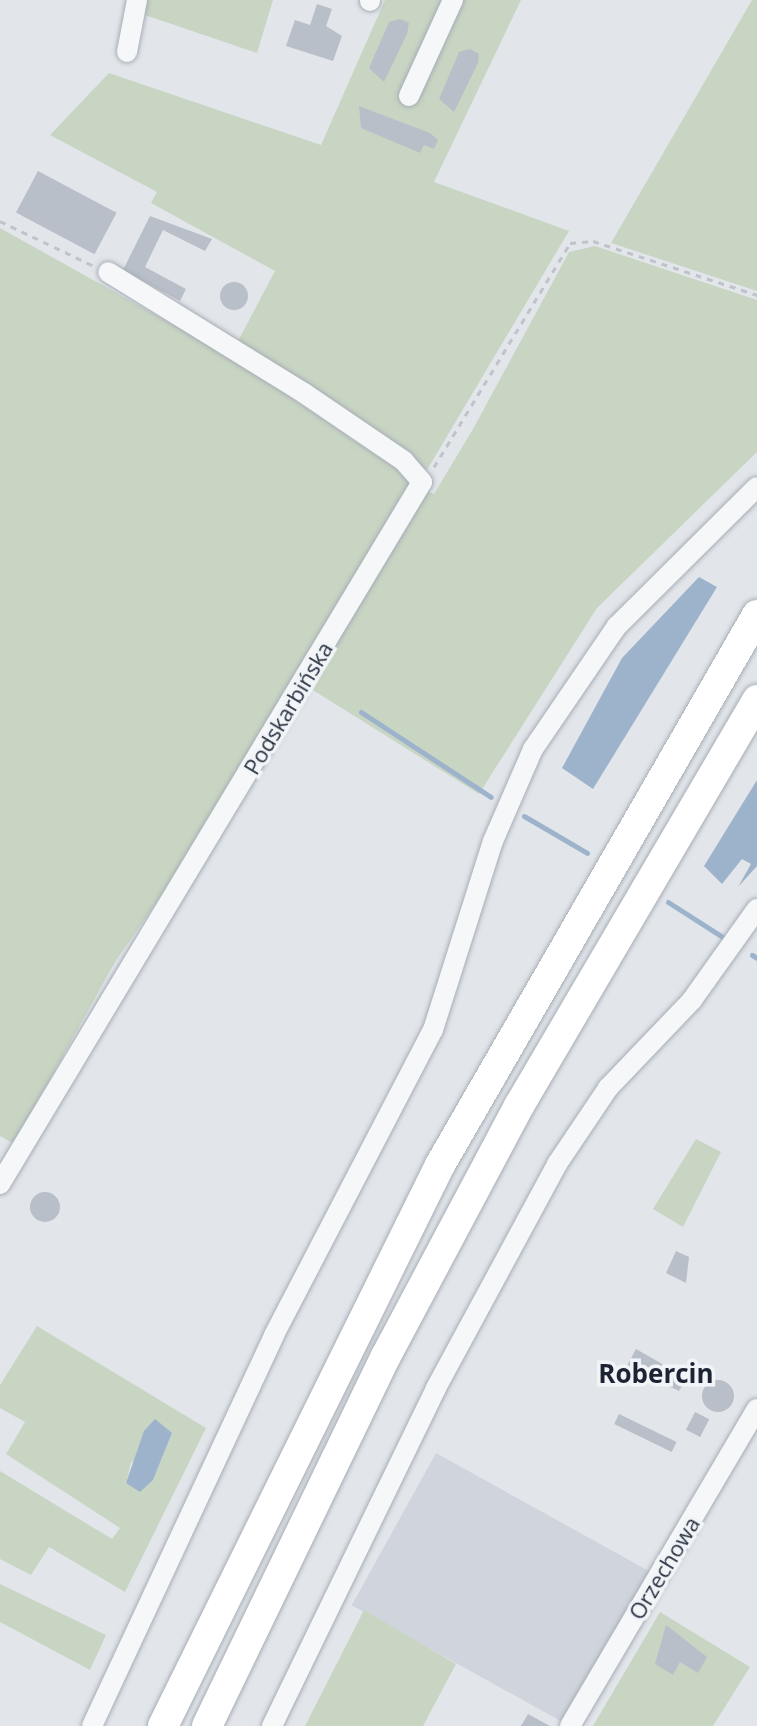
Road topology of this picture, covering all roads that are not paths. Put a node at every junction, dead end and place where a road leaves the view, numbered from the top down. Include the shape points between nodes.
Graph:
1 (137, 0) edge
2 (453, 0) edge
3 (127, 52) dead end
4 (409, 96) dead end
5 (108, 272) road end
6 (757, 487) edge
7 (757, 615) edge
8 (757, 700) edge
9 (757, 909) edge
10 (0, 1184) edge
11 (757, 1409) edge
12 (92, 1726) edge
13 (163, 1726) edge
14 (207, 1726) edge
15 (272, 1726) edge
16 (570, 1726) edge

1 - 3 street
2 - 4 street
5 - 10 street, Podskarbińska via 304,393 404,461 422,482
6 - 12 street via 617,626 533,749 493,841 433,1030 274,1335
7 - 13 highway via 440,1165
8 - 14 highway via 504,1133 386,1356
9 - 15 street via 692,1000 608,1088 557,1164 436,1388
11 - 16 street, Orzechowa

